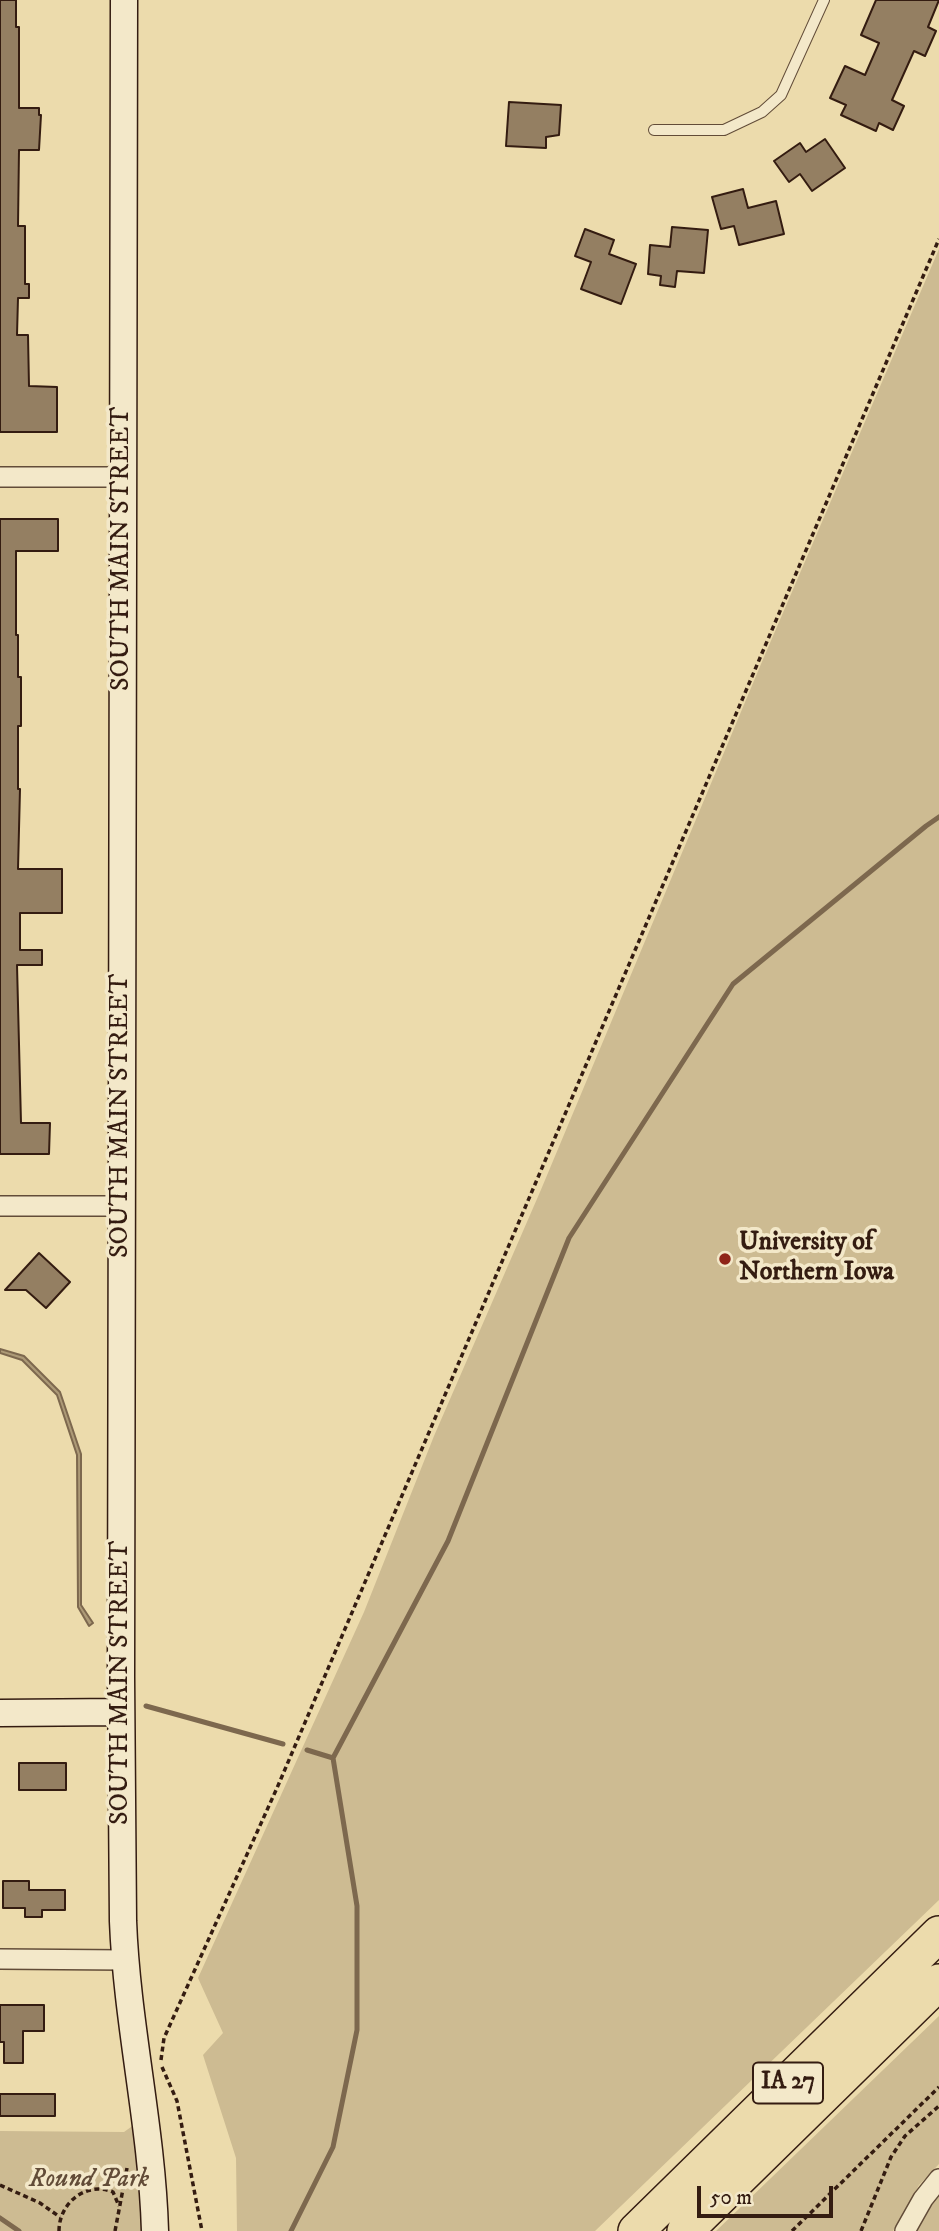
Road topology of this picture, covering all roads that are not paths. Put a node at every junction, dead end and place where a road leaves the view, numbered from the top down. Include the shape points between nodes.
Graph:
1 (124, 0) edge
2 (824, 0) edge
3 (654, 130) dead end
4 (0, 477) edge
5 (124, 477) junction
6 (0, 1206) edge
7 (122, 1206) junction
8 (121, 1712) junction
9 (0, 1713) edge
10 (939, 1934) edge
11 (0, 1959) edge
12 (124, 1960) junction
13 (939, 1982) edge
14 (939, 2179) edge
15 (155, 2231) edge
16 (636, 2231) edge
17 (685, 2231) edge
18 (905, 2231) edge

1 - 5 street, SOUTH MAIN STREET
2 - 3 lane via 782,94 762,112 724,130
4 - 5 street
5 - 7 street, SOUTH MAIN STREET
6 - 7 street
7 - 8 street, SOUTH MAIN STREET
8 - 9 street
8 - 12 street, SOUTH MAIN STREET
10 - 16 highway, IA 27
11 - 12 street
12 - 15 street, SOUTH MAIN STREET
13 - 17 highway, IA 27
14 - 18 street

